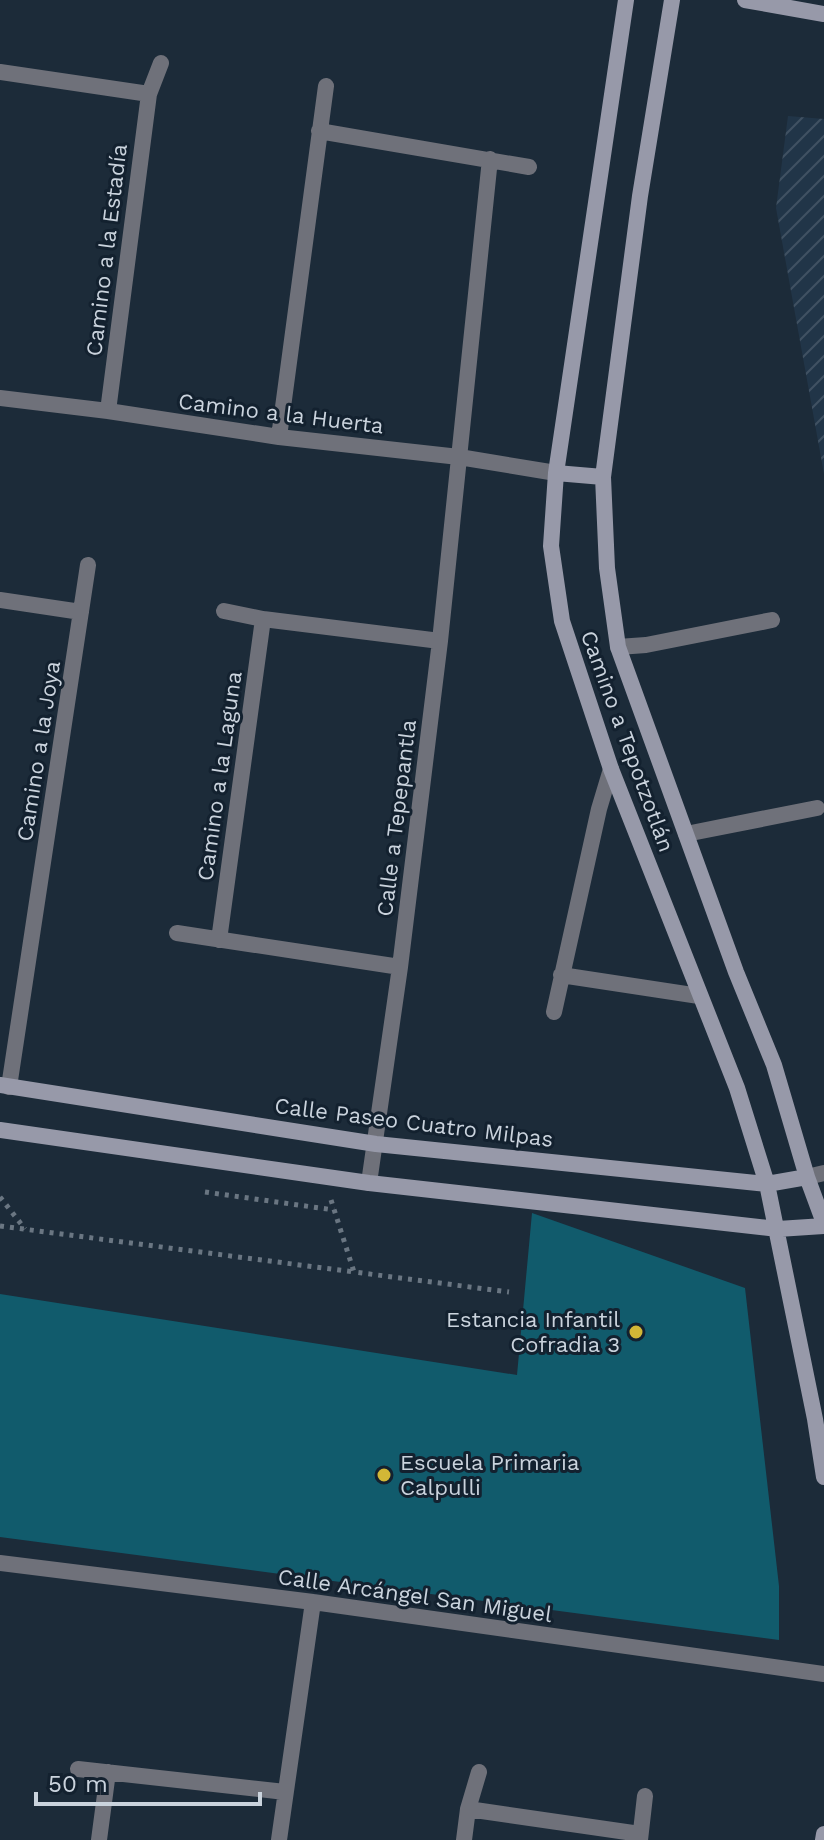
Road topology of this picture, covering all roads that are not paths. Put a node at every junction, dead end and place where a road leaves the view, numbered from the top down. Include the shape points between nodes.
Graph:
1 (626, 0) edge
2 (672, 0) edge
3 (745, 0) edge
4 (824, 14) edge
5 (161, 63) dead end
6 (0, 72) edge
7 (326, 86) dead end
8 (149, 94) junction
9 (319, 131) junction
10 (490, 159) junction
11 (529, 167) dead end
12 (0, 398) edge
13 (108, 411) junction
14 (279, 437) junction
15 (459, 457) junction
16 (556, 473) junction
17 (603, 477) junction
18 (88, 565) dead end
19 (0, 600) edge
20 (224, 611) dead end
21 (81, 612) junction
22 (263, 619) junction
23 (772, 620) dead end
24 (440, 641) junction
25 (618, 647) junction
26 (611, 769) junction
27 (817, 808) dead end
28 (686, 834) junction
29 (177, 933) dead end
30 (219, 940) junction
31 (400, 967) junction
32 (561, 975) junction
33 (699, 996) junction
34 (554, 1012) dead end
35 (5, 1086) edge
36 (0, 1130) edge
37 (376, 1144) junction
38 (816, 1175) edge
39 (369, 1183) junction
40 (767, 1184) junction
41 (824, 1225) edge
42 (778, 1229) junction
43 (824, 1477) edge
44 (0, 1563) edge
45 (313, 1602) junction
46 (824, 1674) edge
47 (78, 1769) dead end
48 (108, 1772) junction
49 (479, 1772) dead end
50 (285, 1792) junction
51 (645, 1796) dead end
52 (468, 1809) junction
53 (824, 1834) edge
54 (640, 1837) edge
55 (99, 1840) edge
56 (279, 1840) edge
57 (464, 1840) edge
58 (823, 1840) edge

1 - 16 main road, Camino a Tepotzotlán
2 - 17 main road, Camino a Tepotzotlán
3 - 4 main road
5 - 8 street, Camino a la Estadía
6 - 8 street
7 - 9 street
8 - 13 street, Camino a la Estadía
9 - 10 street
9 - 14 street
10 - 11 street
10 - 15 street, Calle a Tepepantla
12 - 13 street, Camino a la Huerta
13 - 14 street, Camino a la Huerta
14 - 15 street, Camino a la Huerta
15 - 16 street, Camino a la Huerta
15 - 24 street, Calle a Tepepantla
16 - 17 main road
16 - 26 main road, Camino a Tepotzotlán via 551,546 562,621
17 - 25 main road, Camino a Tepotzotlán via 607,568
18 - 21 street, Camino a la Joya
19 - 21 street
20 - 22 street
21 - 35 street, Camino a la Joya
22 - 24 street
22 - 30 street, Camino a la Laguna
23 - 25 street
24 - 31 street, Calle a Tepepantla
25 - 28 main road, Camino a Tepotzotlán
26 - 32 street
26 - 33 main road, Camino a Tepotzotlán
27 - 28 street
28 - 38 main road, Camino a Tepotzotlán
29 - 30 street
30 - 31 street
31 - 37 street, Calle a Tepepantla
32 - 33 street
32 - 34 street
33 - 40 main road, Camino a Tepotzotlán via 737,1088
35 - 37 main road, Calle Paseo Cuatro Milpas
36 - 39 main road
37 - 39 street, Calle a Tepepantla
37 - 40 main road, Calle Paseo Cuatro Milpas
38 - 40 main road, Calle Paseo Cuatro Milpas
38 - 41 main road, Camino a Tepotzotlán
39 - 42 main road
40 - 42 main road, Camino a Tepotzotlán
41 - 42 main road
42 - 43 main road, Camino a Tepotzotlán
44 - 45 street, Calle Arcángel San Miguel
45 - 46 street, Calle Arcángel San Miguel
45 - 50 street
47 - 48 street
48 - 50 street
48 - 55 street
49 - 52 street
50 - 56 street
51 - 54 street
52 - 54 street
52 - 57 street
53 - 58 main road

